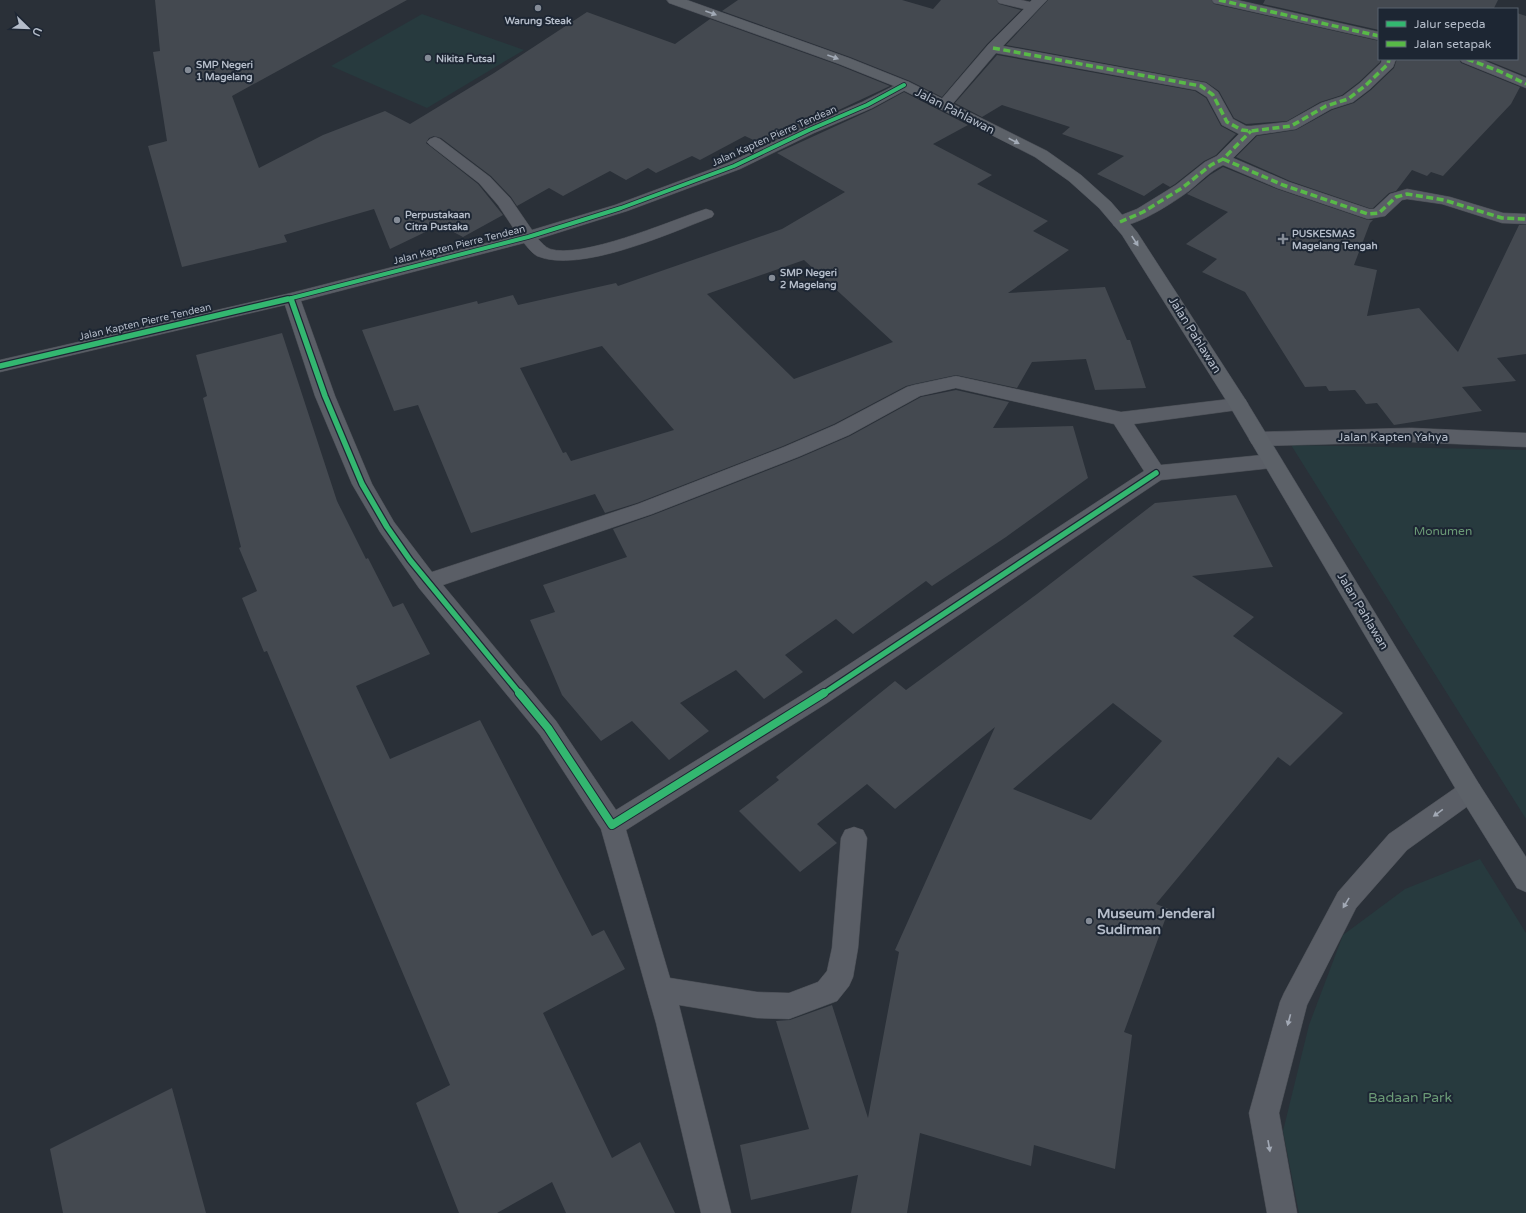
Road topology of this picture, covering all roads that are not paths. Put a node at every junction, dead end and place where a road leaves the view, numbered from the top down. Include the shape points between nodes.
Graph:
1 (674, 0) edge
2 (1004, 0) edge
3 (1219, 0) edge
4 (1037, 4) edge
5 (1378, 36) edge
6 (993, 48) junction
7 (1389, 60) edge
8 (1470, 60) edge
9 (1526, 84) edge
10 (904, 85) junction
11 (944, 105) junction
12 (1251, 131) junction
13 (435, 142) dead end
14 (1223, 159) junction
15 (706, 214) dead end
16 (1526, 219) edge
17 (1120, 222) junction
18 (528, 237) junction
19 (291, 298) junction
20 (0, 366) edge
21 (1238, 404) junction
22 (1121, 419) junction
23 (1259, 439) junction
24 (1526, 440) edge
25 (1272, 461) junction
26 (1156, 473) junction
27 (427, 582) junction
28 (1470, 791) junction
29 (612, 825) junction
30 (854, 838) dead end
31 (1526, 880) edge
32 (660, 989) junction
33 (716, 1213) edge
34 (1282, 1213) edge

1 -> 10 main road, Jalan Pahlawan
2 - 4 street
3 - 5 street
4 - 6 street
6 - 11 street
6 - 12 street via 1201,86 1213,95 1227,122 1242,130
7 - 12 street via 1388,64 1365,86 1348,99 1326,106 1292,126
8 - 9 street
10 - 11 main road, Jalan Pahlawan
10 - 18 street, Jalan Kapten Pierre Tendean via 867,105 734,166 621,208
11 -> 17 main road, Jalan Pahlawan via 1041,154 1075,178
12 - 14 street
13 - 18 street via 488,184 505,203
14 - 16 street via 1283,185 1368,214 1379,214 1396,197 1407,194 1444,200 1502,218
14 - 17 street via 1143,212
15 - 18 street via 597,252 570,256 542,252
17 -> 21 main road, Jalan Pahlawan via 1163,284
18 - 19 street, Jalan Kapten Pierre Tendean
19 - 20 street, Jalan Kapten Pierre Tendean
19 - 27 street via 325,396 362,484 387,527
21 - 22 street
21 - 23 main road, Jalan Pahlawan
22 - 26 street
22 - 27 street via 956,382 914,391 842,430 660,504
23 - 24 street, Jalan Kapten Yahya via 1411,435
23 - 25 main road, Jalan Pahlawan
25 - 26 street
25 - 28 main road, Jalan Pahlawan
26 - 29 street via 850,676 672,790
27 - 29 street via 548,728
28 - 31 main road, Jalan Pahlawan
28 -> 34 street via 1398,842 1347,900 1294,1002 1264,1113
29 - 32 street
30 - 32 street via 845,948 839,977 827,992 789,1006 757,1005
32 - 33 street

